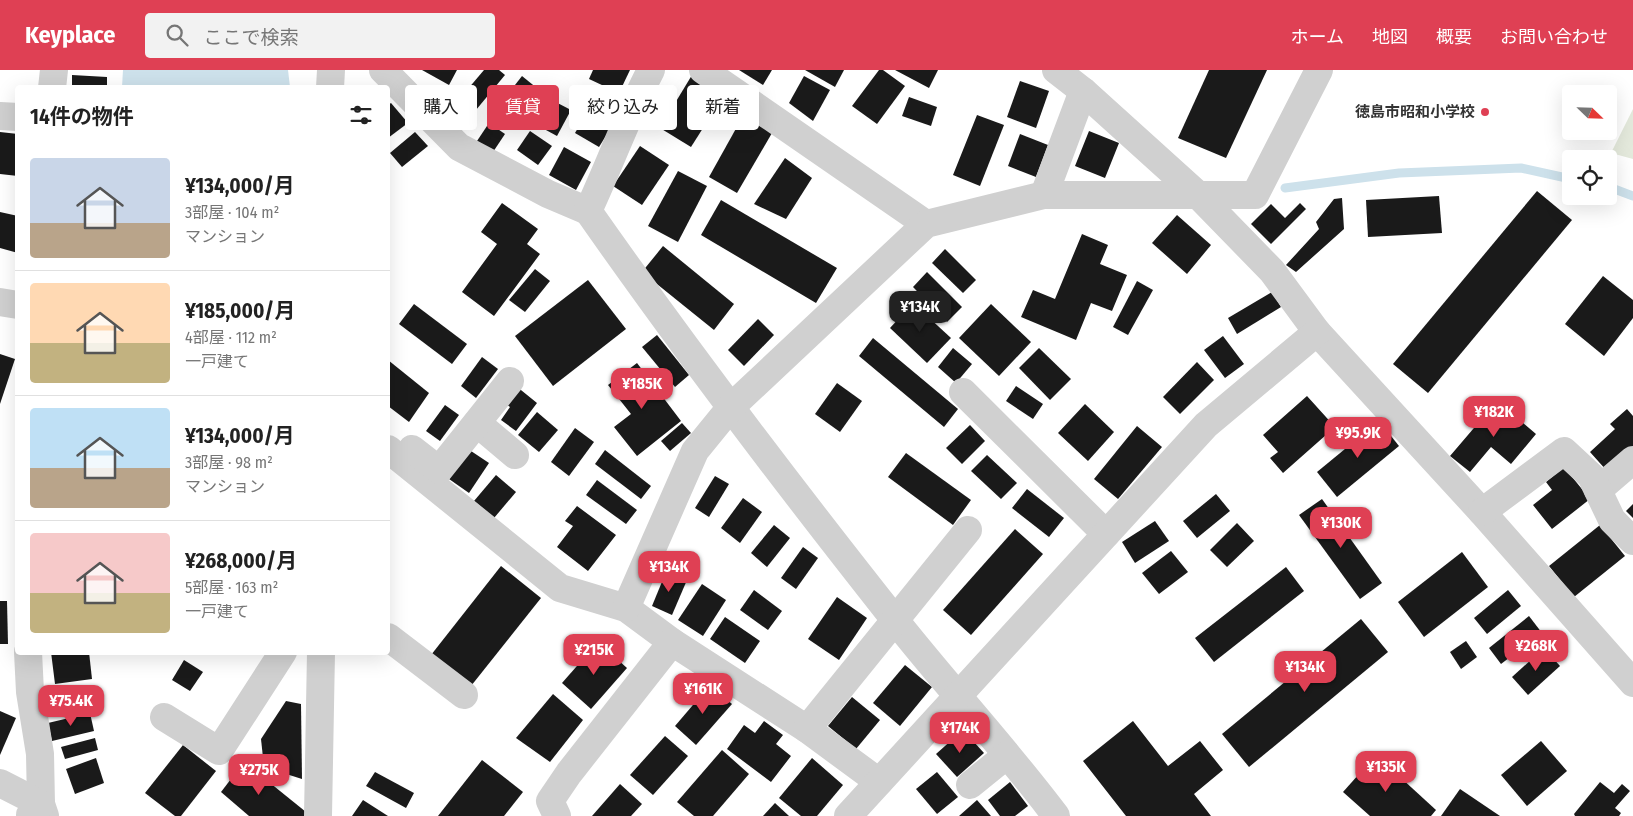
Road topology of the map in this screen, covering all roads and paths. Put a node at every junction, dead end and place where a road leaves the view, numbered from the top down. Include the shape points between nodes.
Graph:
1 (54, 70) edge
2 (331, 70) edge
3 (383, 70) edge
4 (652, 70) edge
5 (703, 70) edge
6 (1056, 70) edge
7 (1319, 70) edge
8 (52, 85) edge
9 (330, 85) edge
10 (1083, 91) junction
11 (0, 116) edge
12 (15, 117) edge
13 (1197, 194) junction
14 (1044, 195) junction
15 (588, 211) junction
16 (926, 224) junction
17 (0, 302) edge
18 (15, 304) edge
19 (1317, 332) junction
20 (510, 381) dead end
21 (963, 392) dead end
22 (730, 408) junction
23 (477, 423) junction
24 (390, 432) edge
25 (390, 451) edge
26 (515, 455) dead end
27 (1633, 460) edge
28 (1598, 490) junction
29 (1482, 512) junction
30 (968, 530) dead end
31 (1106, 534) junction
32 (1633, 541) edge
33 (626, 608) junction
34 (895, 620) junction
35 (390, 639) edge
36 (672, 642) junction
37 (28, 655) edge
38 (281, 655) edge
39 (298, 655) edge
40 (321, 663) edge
41 (1633, 683) edge
42 (464, 695) dead end
43 (957, 697) junction
44 (164, 717) dead end
45 (807, 729) junction
46 (1007, 755) junction
47 (879, 782) junction
48 (0, 783) edge
49 (970, 785) dead end
50 (38, 812) edge
51 (318, 816) edge
52 (557, 816) edge
53 (848, 816) edge
54 (1056, 816) edge

1 - 8 street
2 - 9 street
3 - 15 street via 460,147 540,190
4 - 15 street
5 - 16 street
6 - 10 street
7 - 13 street via 1255,195
10 - 13 street
10 - 14 street
11 - 12 street
13 - 14 street
13 - 19 street via 1272,271
14 - 16 street
15 - 22 street
16 - 22 street
17 - 18 street
19 - 29 street
19 - 31 street via 1206,425
20 - 23 street
21 - 31 street
22 - 33 street via 695,451
22 - 34 street
23 - 24 street via 439,470
23 - 26 street
25 - 33 street via 560,588
27 - 28 street
28 - 29 street via 1591,476 1564,451
28 - 32 street via 1612,520
29 - 41 street
30 - 34 street
31 - 43 street
33 - 36 street
34 - 43 street
34 - 45 street
35 - 42 street
36 - 45 street
36 - 52 street via 550,801
37 - 50 street via 30,692 40,754
38 - 44 street via 219,751
39 - 40 street
40 - 51 street
43 - 46 street
43 - 47 street
45 - 47 street
46 - 49 street
46 - 54 street
47 - 53 street
48 - 50 street

